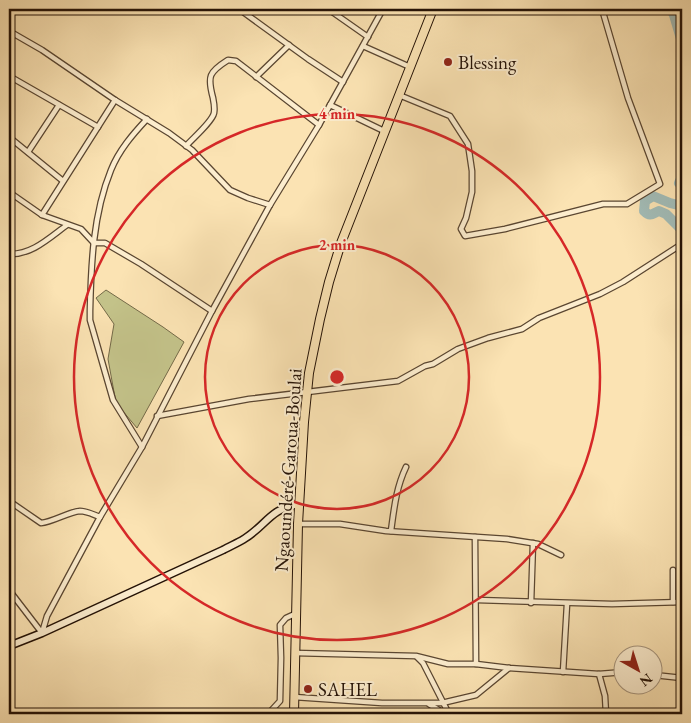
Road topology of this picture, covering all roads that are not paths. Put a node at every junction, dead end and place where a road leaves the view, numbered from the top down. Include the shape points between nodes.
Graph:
1 (240, 9) edge
2 (328, 9) edge
3 (384, 9) edge
4 (433, 9) edge
5 (602, 9) edge
6 (9, 31) edge
7 (368, 37) junction
8 (289, 45) junction
9 (363, 46) junction
10 (410, 67) junction
11 (9, 76) edge
12 (256, 77) junction
13 (342, 82) junction
14 (398, 95) junction
15 (115, 100) junction
16 (59, 105) junction
17 (330, 105) junction
18 (147, 119) junction
19 (318, 125) junction
20 (98, 127) junction
21 (384, 131) junction
22 (9, 137) edge
23 (186, 146) junction
24 (28, 152) junction
25 (63, 182) junction
26 (9, 192) edge
27 (270, 205) junction
28 (42, 215) junction
29 (66, 225) junction
30 (94, 243) junction
31 (682, 244) edge
32 (9, 254) edge
33 (212, 310) junction
34 (307, 393) junction
35 (157, 416) junction
36 (142, 447) junction
37 (406, 468) dead end
38 (9, 501) edge
39 (299, 504) junction
40 (100, 518) junction
41 (298, 524) junction
42 (391, 531) junction
43 (475, 537) junction
44 (534, 543) junction
45 (561, 555) dead end
46 (673, 570) dead end
47 (9, 590) edge
48 (477, 600) junction
49 (531, 602) junction
50 (673, 602) junction
51 (682, 602) edge
52 (567, 604) junction
53 (296, 613) junction
54 (42, 633) junction
55 (9, 646) edge
56 (295, 653) junction
57 (416, 656) junction
58 (476, 664) junction
59 (509, 668) junction
60 (563, 672) junction
61 (614, 673) edge
62 (599, 674) junction
63 (664, 676) edge
64 (682, 678) edge
65 (294, 697) junction
66 (442, 703) junction
67 (427, 704) junction
68 (268, 714) edge
69 (294, 714) edge
70 (445, 714) edge
71 (449, 714) edge
72 (606, 714) edge

1 - 8 street
2 - 7 street
3 - 7 street
4 - 10 highway, Ngaoundéré-Garoua-Boulai
5 - 14 street via 628,98 660,184 627,204 603,204 465,236 461,229 472,192 468,144 450,116
6 - 15 street
7 - 9 street
8 - 12 street
8 - 13 street
9 - 10 street
9 - 13 street
10 - 14 highway, Ngaoundéré-Garoua-Boulai
11 - 16 street
12 - 19 street
12 - 23 street via 232,60 219,66 208,82 215,107 212,117
13 - 17 street
14 - 21 highway, Ngaoundéré-Garoua-Boulai
15 - 18 street
15 - 20 street
16 - 20 street
16 - 24 street
17 - 19 street
17 - 21 street
18 - 23 street
18 - 30 street via 111,169
19 - 27 street
20 - 25 street
21 - 34 highway, Ngaoundéré-Garoua-Boulai via 329,282
22 - 24 street
23 - 27 street via 230,190
24 - 25 street
25 - 28 street
26 - 28 street
27 - 33 street
28 - 29 street
29 - 30 street via 81,229
29 - 32 street via 40,244
30 - 33 street via 105,243
30 - 36 street via 90,320 114,400
31 - 34 street via 600,294 539,318 522,329 458,349 398,381
33 - 35 street
34 - 35 street via 249,399
34 - 39 highway, Ngaoundéré-Garoua-Boulai
35 - 36 street
36 - 40 street
37 - 42 street via 399,480
38 - 40 street via 40,524 78,511
39 - 41 highway, Ngaoundéré-Garoua-Boulai
39 - 54 street via 274,512 244,539
40 - 54 street via 47,616
41 - 42 street via 340,524
41 - 53 highway, Ngaoundéré-Garoua-Boulai
42 - 43 street
43 - 44 street
43 - 48 street
44 - 45 street
44 - 49 street
46 - 50 street
47 - 54 street
48 - 49 street
48 - 58 street
49 - 52 street
50 - 51 street
50 - 52 street
52 - 60 street
53 - 56 highway, Ngaoundéré-Garoua-Boulai
53 - 68 street via 280,624 280,701
54 - 55 street
56 - 57 street
56 - 65 highway, Ngaoundéré-Garoua-Boulai
57 - 58 street via 448,664
57 - 66 street via 423,663
58 - 59 street
59 - 60 street
59 - 66 street via 476,695
60 - 62 street
61 - 62 street
62 - 72 street
63 - 64 street
65 - 67 street
65 - 69 highway, Ngaoundéré-Garoua-Boulai
66 - 67 street
66 - 71 street
67 - 70 street

